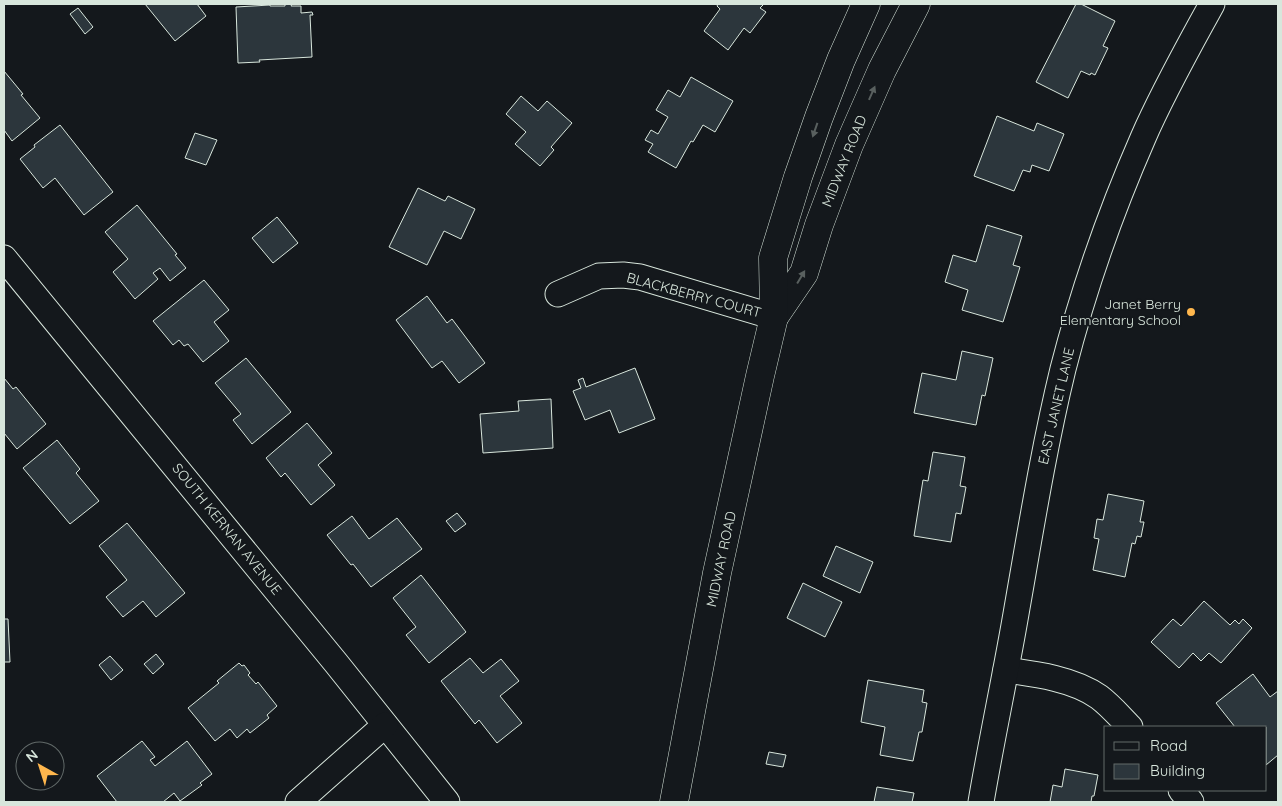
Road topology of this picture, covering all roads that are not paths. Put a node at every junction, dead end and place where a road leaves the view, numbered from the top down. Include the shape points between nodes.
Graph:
1 (866, 4) edge
2 (916, 4) edge
3 (1212, 4) edge
4 (4, 258) edge
5 (558, 294) dead end
6 (774, 317) junction
7 (1006, 670) junction
8 (385, 724) junction
9 (1129, 726) edge
10 (1182, 791) edge
11 (298, 802) edge
12 (447, 802) edge
13 (674, 802) edge
14 (981, 802) edge
15 (1191, 802) edge

1 -> 6 main road, MIDWAY ROAD via 819,117 773,258
6 -> 2 main road, MIDWAY ROAD via 804,273 849,145
3 - 7 street, EAST JANET LANE via 1143,138 1084,297 1063,368 1040,475
4 - 8 street, SOUTH KERNAN AVENUE
5 - 6 street, BLACKBERRY COURT via 599,276 623,275 640,277
6 - 13 main road, MIDWAY ROAD via 717,573
7 - 9 street via 1074,684 1098,696
7 - 14 street, EAST JANET LANE
8 - 11 street
8 - 12 street, SOUTH KERNAN AVENUE
10 - 15 street

